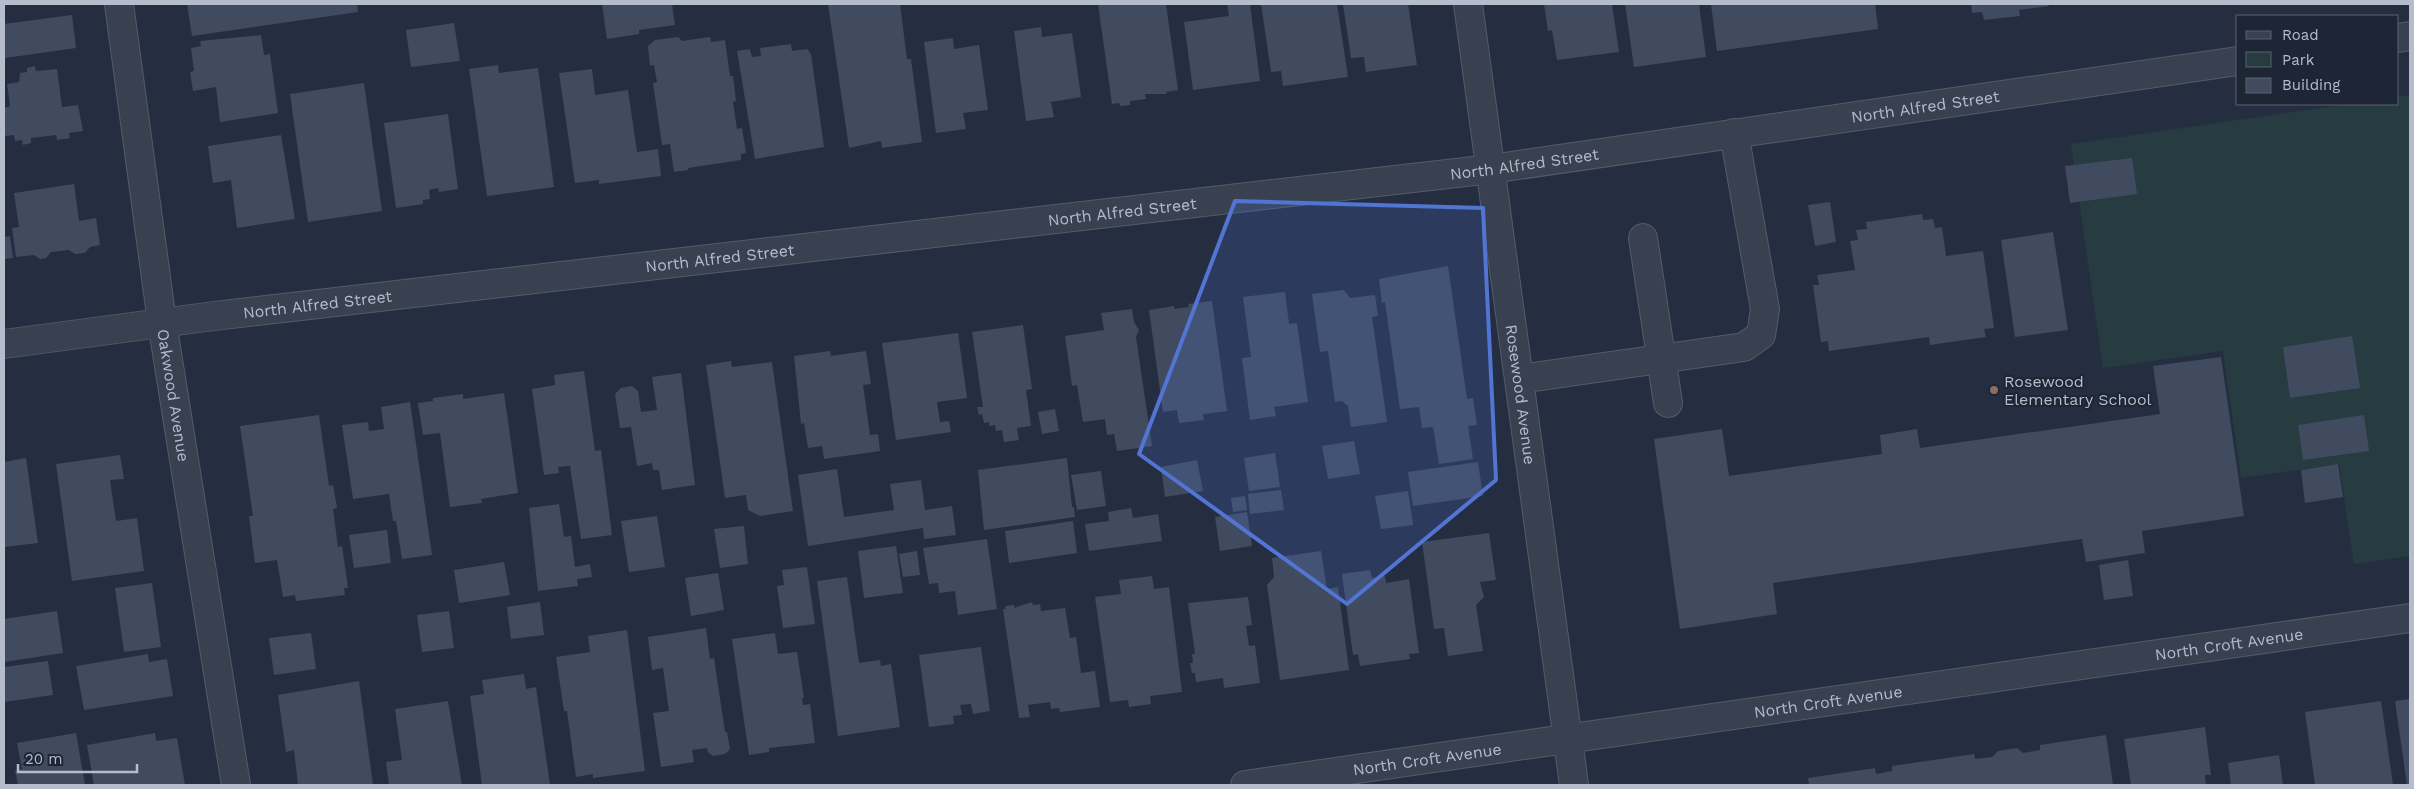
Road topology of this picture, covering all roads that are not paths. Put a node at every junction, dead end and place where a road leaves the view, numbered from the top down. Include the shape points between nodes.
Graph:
1 (119, 4) edge
2 (1468, 4) edge
3 (2236, 61) edge
4 (1734, 133) junction
5 (1492, 169) junction
6 (1643, 238) dead end
7 (162, 322) junction
8 (4, 344) edge
9 (1660, 358) junction
10 (1520, 379) junction
11 (1668, 402) dead end
12 (2410, 618) edge
13 (1567, 739) junction
14 (236, 785) edge
15 (1245, 785) edge
16 (1574, 785) edge

1 - 7 street, Oakwood Avenue
2 - 5 street, Rosewood Avenue
3 - 4 street, North Alfred Street
4 - 5 street, North Alfred Street
4 - 9 street via 1765,309 1761,335 1744,347
5 - 7 street, North Alfred Street
5 - 10 street, Rosewood Avenue
6 - 9 street
7 - 8 street, North Alfred Street
7 - 14 street, Oakwood Avenue
9 - 10 street
9 - 11 street
10 - 13 street, Rosewood Avenue
12 - 13 street, North Croft Avenue
13 - 15 street, North Croft Avenue
13 - 16 street, Rosewood Avenue

